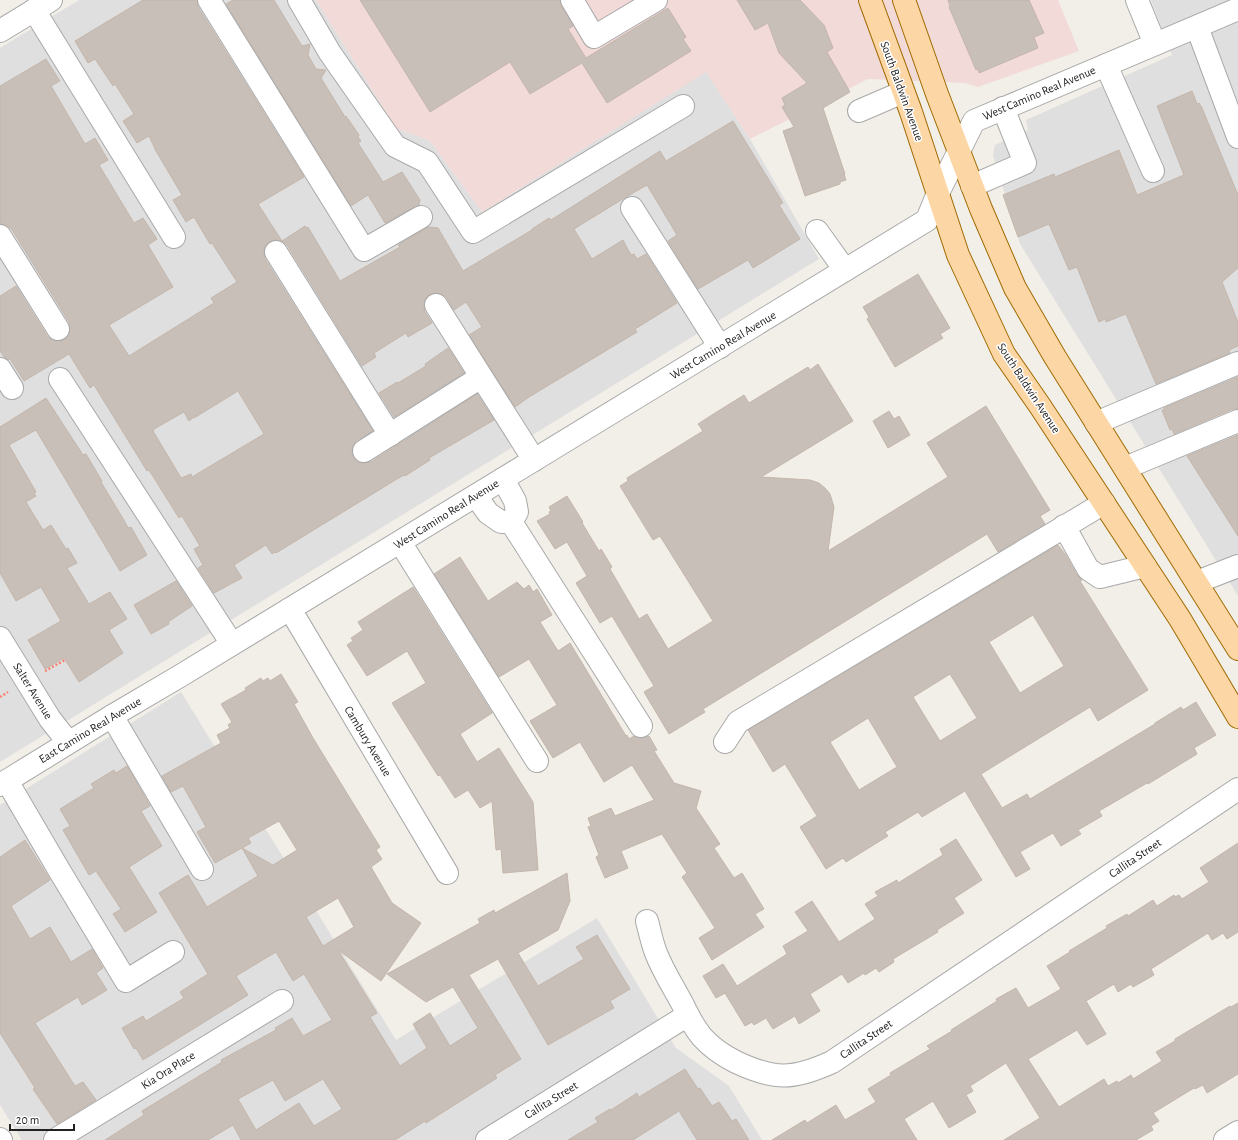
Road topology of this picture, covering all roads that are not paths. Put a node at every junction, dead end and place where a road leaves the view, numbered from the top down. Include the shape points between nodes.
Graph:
1 (209, 0) edge
2 (299, 0) edge
3 (572, 0) edge
4 (656, 0) edge
5 (870, 0) edge
6 (904, 0) edge
7 (1138, 0) edge
8 (42, 5) edge
9 (1238, 9) edge
10 (1197, 27) junction
11 (0, 31) edge
12 (1156, 44) junction
13 (1106, 65) junction
14 (903, 92) junction
15 (683, 106) dead end
16 (1003, 108) junction
17 (859, 110) dead end
18 (1238, 137) edge
19 (959, 151) junction
20 (1153, 171) dead end
21 (972, 186) junction
22 (938, 193) junction
23 (632, 208) dead end
24 (421, 217) dead end
25 (817, 231) dead end
26 (0, 236) edge
27 (174, 237) dead end
28 (276, 252) dead end
29 (845, 270) junction
30 (436, 305) dead end
31 (58, 329) dead end
32 (720, 347) junction
33 (1238, 363) edge
34 (0, 369) edge
35 (481, 377) junction
36 (60, 379) dead end
37 (12, 388) dead end
38 (1238, 421) edge
39 (1096, 423) junction
40 (390, 434) junction
41 (364, 451) dead end
42 (534, 460) junction
43 (1125, 468) junction
44 (503, 479) junction
45 (476, 496) junction
46 (1104, 503) junction
47 (511, 522) junction
48 (1064, 526) junction
49 (400, 542) junction
50 (1145, 566) junction
51 (1238, 566) edge
52 (1198, 582) junction
53 (290, 609) junction
54 (0, 638) edge
55 (232, 644) junction
56 (1238, 648) edge
57 (180, 676) joint
58 (1234, 710) edge
59 (112, 716) junction
60 (641, 726) dead end
61 (68, 742) junction
62 (726, 742) dead end
63 (537, 761) dead end
64 (4, 783) edge
65 (1238, 789) edge
66 (202, 869) dead end
67 (447, 873) dead end
68 (648, 921) dead end
69 (173, 952) dead end
70 (282, 1001) dead end
71 (688, 1015) junction
72 (1238, 1132) edge
73 (55, 1140) edge
74 (487, 1140) edge
75 (1225, 1140) edge

1 - 24 street via 364,250
2 - 15 street via 330,53 395,146 427,162 473,232
3 - 4 street via 594,37
5 - 14 main road, South Baldwin Avenue
6 - 19 main road
7 - 12 street
8 - 11 street
8 - 27 street
9 - 10 street, West Camino Real Avenue
10 - 12 street, West Camino Real Avenue
10 - 18 street
12 - 13 street, West Camino Real Avenue
13 - 16 street, West Camino Real Avenue
13 - 20 street
14 - 17 street
14 - 22 main road, South Baldwin Avenue
16 - 19 street, West Camino Real Avenue via 974,121
16 - 21 street via 1026,163
19 - 21 main road
19 - 22 street, West Camino Real Avenue
21 - 39 main road via 1015,288
22 - 29 street, West Camino Real Avenue via 927,220
22 - 46 main road, South Baldwin Avenue via 958,255 1004,354
23 - 32 street
25 - 29 street
26 - 31 street
28 - 40 street
29 - 32 street, West Camino Real Avenue
30 - 35 street
32 - 42 street, West Camino Real Avenue
33 - 39 street
34 - 37 street
35 - 40 street
35 - 42 street
36 - 55 street
38 - 43 street
39 - 43 main road
40 - 41 street
42 - 44 street, West Camino Real Avenue
43 - 52 main road
44 - 45 street, West Camino Real Avenue
44 - 47 street via 515,501 517,512
45 - 47 street via 488,513 501,522
45 - 49 street, West Camino Real Avenue
46 - 48 street
46 - 50 main road, South Baldwin Avenue
47 - 60 street
48 - 50 street via 1088,569 1100,577
48 - 62 street via 738,722
49 - 53 street, West Camino Real Avenue
49 - 63 street
50 - 58 main road, South Baldwin Avenue
51 - 52 street
52 - 56 main road
53 - 55 street, West Camino Real Avenue
53 - 67 street, Cambury Avenue
54 - 61 street, Salter Avenue via 50,719
55 - 57 street, West Camino Real Avenue
57 - 59 street, East Camino Real Avenue
59 - 61 street, East Camino Real Avenue
59 - 66 street
61 - 64 street, East Camino Real Avenue
64 - 69 street via 126,981
65 - 71 street, Callita Street via 832,1062 818,1068 798,1074 776,1076 757,1072 713,1048
68 - 71 street via 656,953
70 - 73 street, Kia Ora Place
71 - 74 street, Callita Street
72 - 75 street

